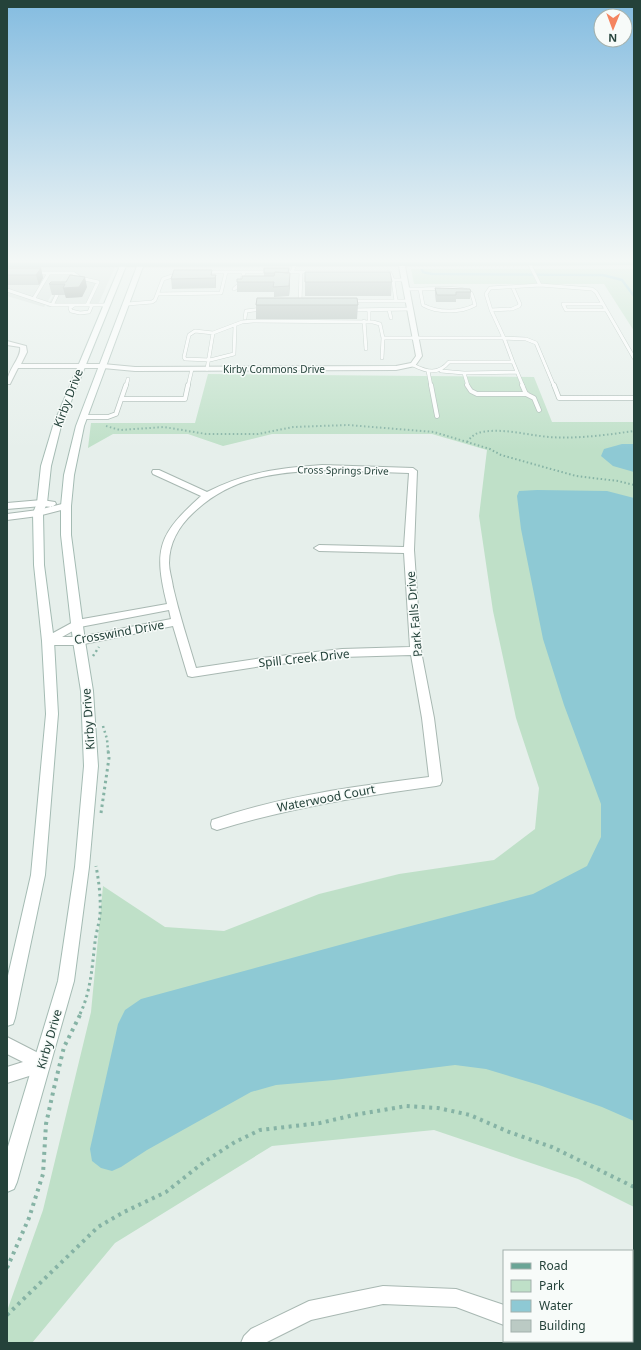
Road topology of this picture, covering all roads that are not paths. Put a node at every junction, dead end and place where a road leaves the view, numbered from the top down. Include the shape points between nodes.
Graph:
1 (106, 324) edge
2 (113, 324) edge
3 (238, 324) edge
4 (364, 324) edge
5 (380, 324) edge
6 (413, 324) edge
7 (498, 324) edge
8 (614, 324) edge
9 (235, 326) junction
10 (213, 333) junction
11 (383, 338) junction
12 (416, 338) junction
13 (504, 338) junction
14 (7, 343) edge
15 (366, 349) dead end
16 (382, 358) dead end
17 (634, 358) edge
18 (209, 360) junction
19 (513, 362) junction
20 (413, 365) junction
21 (16, 366) junction
22 (192, 369) junction
23 (207, 369) junction
24 (79, 370) junction
25 (102, 370) junction
26 (428, 371) junction
27 (441, 371) junction
28 (517, 372) junction
29 (464, 373) junction
30 (12, 374) junction
31 (128, 380) dead end
32 (7, 382) edge
33 (527, 394) junction
34 (634, 398) edge
35 (121, 399) junction
36 (539, 410) dead end
37 (437, 416) dead end
38 (84, 417) junction
39 (413, 471) joint
40 (156, 472) dead end
41 (206, 495) junction
42 (7, 506) edge
43 (66, 506) junction
44 (40, 508) junction
45 (7, 517) edge
46 (319, 548) dead end
47 (409, 550) junction
48 (173, 606) junction
49 (176, 622) junction
50 (77, 624) junction
51 (48, 641) junction
52 (78, 641) junction
53 (416, 651) junction
54 (192, 673) joint
55 (436, 780) joint
56 (217, 824) dead end
57 (7, 1018) edge
58 (7, 1045) edge
59 (42, 1064) junction
60 (7, 1075) edge
61 (7, 1182) edge
62 (503, 1315) edge
63 (251, 1343) edge

1 - 24 main road, Kirby Drive
2 - 25 main road, Kirby Drive
3 - 9 lane
4 - 15 lane
5 - 11 lane
6 - 12 street
7 - 13 lane
8 - 17 lane
9 - 10 lane
9 - 18 lane via 234,354
10 - 18 lane
10 - 18 lane via 196,332 189,335 184,357 190,360
11 - 12 lane
11 - 16 lane
12 - 13 lane
12 - 20 street via 419,356
13 - 19 lane
13 - 34 lane via 526,339 536,343 559,398
14 - 21 street via 23,346 24,352
18 - 23 lane
19 - 27 lane via 450,362
19 - 28 lane
20 - 23 street, Kirby Commons Drive via 396,368
20 - 26 lane
21 - 24 street
21 - 30 street
22 - 23 street, Kirby Commons Drive
22 - 25 street, Kirby Commons Drive via 135,369 124,372
22 - 35 lane via 185,399
24 - 25 street, Kirby Commons Drive
24 - 30 street
24 - 44 main road, Kirby Drive via 57,426 46,466
25 - 38 main road, Kirby Drive
26 - 27 lane
26 - 37 lane
27 - 29 lane
28 - 29 lane
28 - 33 lane
29 - 33 lane via 474,393
30 - 32 street
31 - 35 lane
33 - 36 lane via 534,398
35 - 38 lane via 113,416
38 - 43 main road, Kirby Drive via 77,436 69,475
39 - 41 street, Cross Springs Drive via 283,469 244,479
39 - 47 street, Park Falls Drive
40 - 41 street
41 - 48 street, Cross Springs Drive via 176,524 166,549 164,564
42 - 44 street
43 - 44 street
43 - 50 main road, Kirby Drive via 66,535
44 - 45 street
44 - 51 main road, Kirby Drive via 39,565
46 - 47 street
47 - 53 street, Park Falls Drive
48 - 49 street, Cross Springs Drive
48 - 50 street, Crosswind Drive
49 - 52 street, Crosswind Drive
49 - 54 street, Cross Springs Drive
50 - 51 street, Crosswind Drive
50 - 52 main road, Kirby Drive
51 - 52 street, Crosswind Drive
51 - 57 main road, Kirby Drive via 52,714 38,875
52 - 59 main road, Kirby Drive via 86,691 91,766 83,859 66,981
53 - 54 street, Spill Creek Drive via 342,653
53 - 55 street, Park Falls Drive
55 - 56 street, Waterwood Court via 358,790 253,813
58 - 59 street
59 - 60 street
59 - 61 main road, Kirby Drive
62 - 63 street via 456,1298 383,1295 309,1311 258,1336

